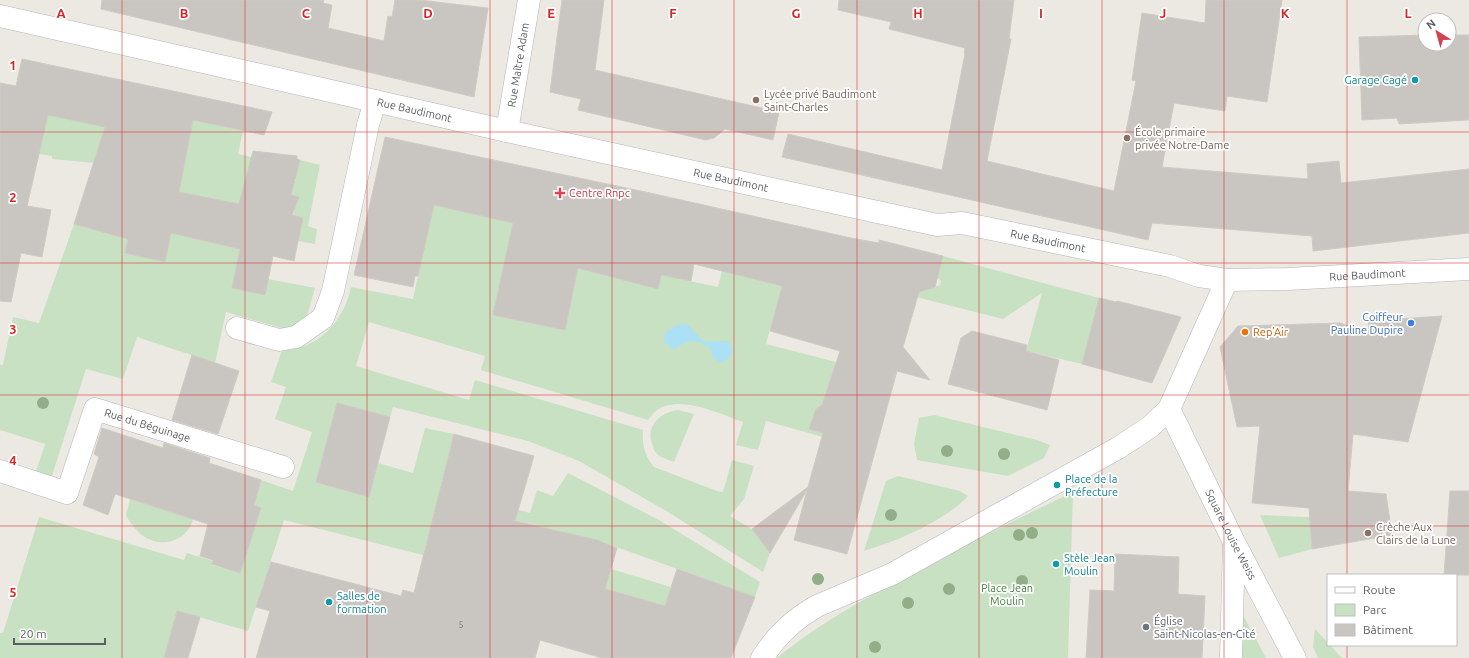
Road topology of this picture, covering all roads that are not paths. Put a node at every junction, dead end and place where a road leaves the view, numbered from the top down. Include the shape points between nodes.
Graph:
1 (529, 0) edge
2 (0, 16) edge
3 (375, 101) junction
4 (507, 131) junction
5 (1469, 269) edge
6 (1227, 280) junction
7 (238, 328) dead end
8 (1169, 409) junction
9 (283, 467) dead end
10 (0, 471) edge
11 (1234, 542) junction
12 (762, 658) edge
13 (1231, 658) edge
14 (1295, 658) edge

1 - 4 street, Rue Maître Adam
2 - 3 street, Rue Baudimont
3 - 4 street, Rue Baudimont
3 - 7 street via 333,291 323,318 296,337 279,340
4 - 6 street, Rue Baudimont via 937,225 962,223
5 - 6 street, Rue Baudimont
6 - 8 street
8 - 11 street, Square Louise Weiss
8 - 12 street via 1150,427 1081,469 892,574 805,613 778,636
9 - 10 street, Rue du Béguinage via 95,409 67,493
11 - 13 street
11 - 14 street, Square Louise Weiss

